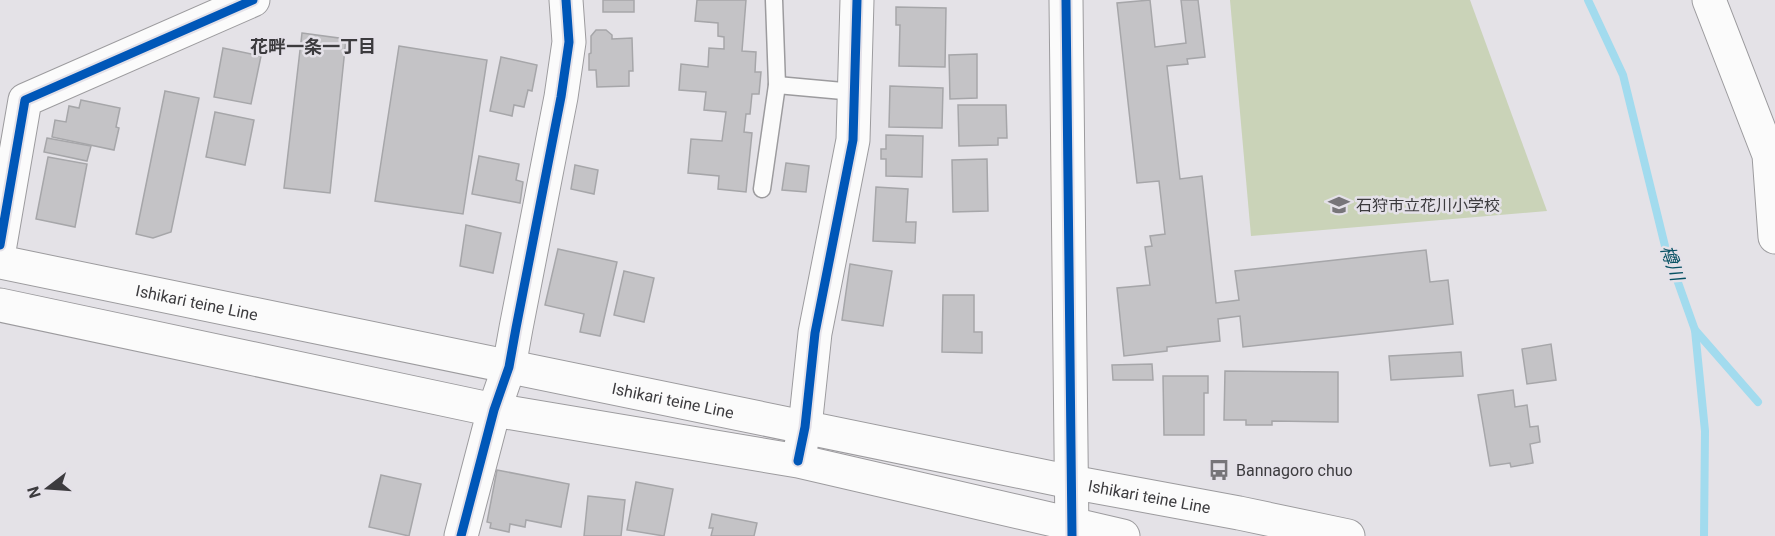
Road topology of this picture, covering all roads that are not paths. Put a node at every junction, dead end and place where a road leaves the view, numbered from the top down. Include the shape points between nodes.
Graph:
1 (253, 0) edge
2 (566, 0) edge
3 (774, 0) edge
4 (856, 0) edge
5 (1066, 0) edge
6 (1708, 0) edge
7 (777, 85) junction
8 (854, 92) junction
9 (762, 189) dead end
10 (1775, 237) edge
11 (0, 245) edge
12 (0, 262) edge
13 (0, 305) edge
14 (509, 367) junction
15 (494, 410) junction
16 (805, 427) junction
17 (798, 460) junction
18 (1071, 482) junction
19 (1072, 531) edge
20 (461, 536) edge
21 (1123, 536) edge
22 (1348, 536) edge

1 - 11 main road via 26,100
2 - 14 main road via 569,42 561,97
3 - 7 lane
4 - 8 main road
5 - 18 main road
6 - 10 main road via 1769,155
7 - 8 lane
7 - 9 lane
8 - 16 main road via 853,140 815,333
12 - 14 main road, Ishikari teine Line
13 - 15 main road
14 - 15 main road
14 - 16 main road, Ishikari teine Line
15 - 17 main road
15 - 20 main road
16 - 17 main road
16 - 18 main road, Ishikari teine Line
17 - 19 main road
18 - 19 main road
18 - 22 main road, Ishikari teine Line
19 - 21 main road

